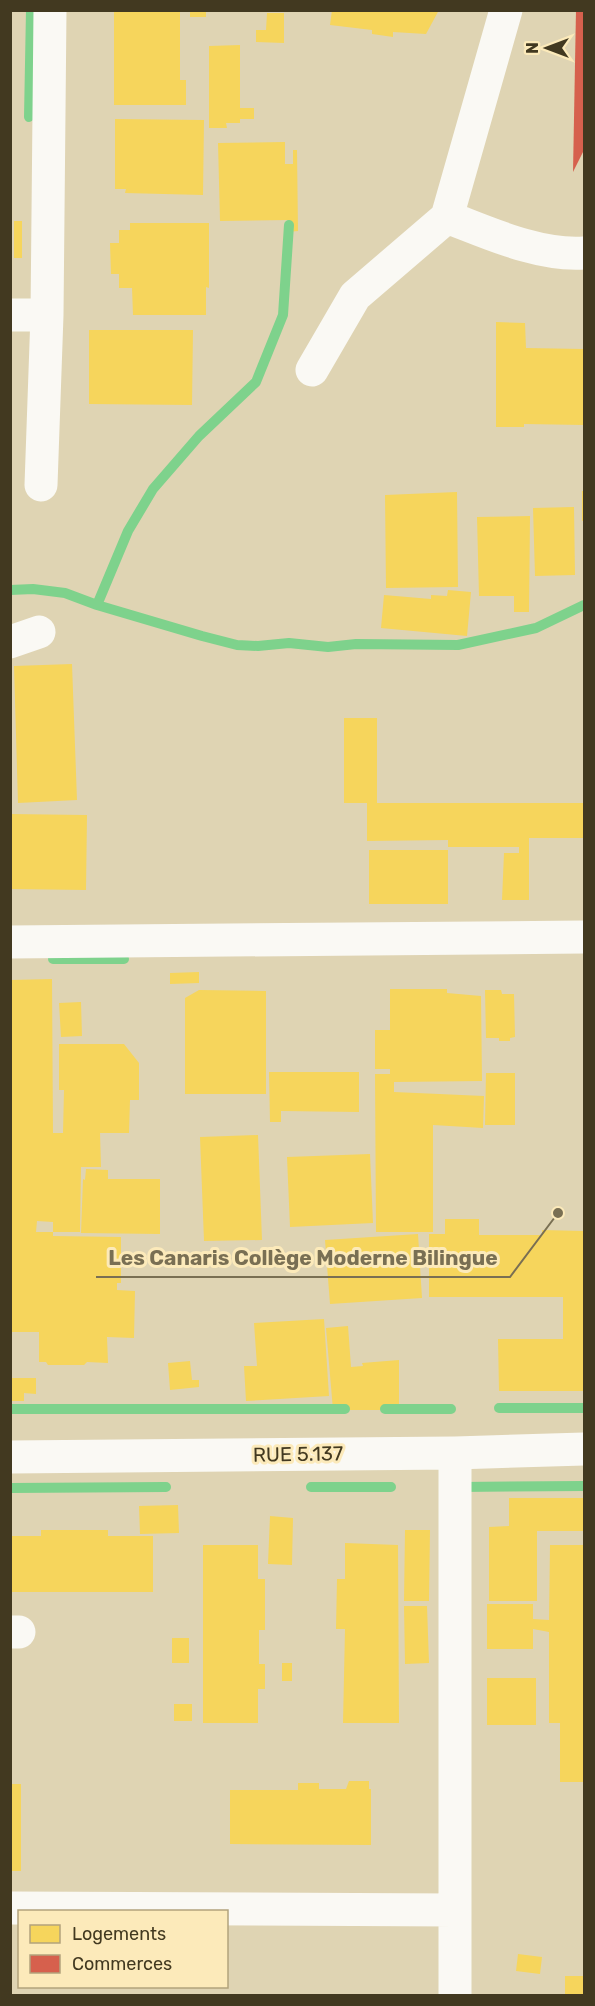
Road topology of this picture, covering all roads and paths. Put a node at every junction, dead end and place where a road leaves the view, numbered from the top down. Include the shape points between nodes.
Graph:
1 (50, 10) edge
2 (506, 10) edge
3 (447, 217) junction
4 (585, 253) edge
5 (10, 315) edge
6 (47, 315) junction
7 (312, 370) dead end
8 (41, 485) dead end
9 (585, 937) edge
10 (10, 942) edge
11 (585, 1449) edge
12 (455, 1452) junction
13 (10, 1457) edge
14 (10, 1908) edge
15 (455, 1911) junction
16 (455, 1995) edge

1 - 6 street
2 - 3 street
3 - 4 street via 525,246
3 - 7 street via 355,296
5 - 6 street
6 - 8 street
9 - 10 street
11 - 12 street, RUE 5.137
12 - 13 street, RUE 5.137
12 - 15 street
14 - 15 street
15 - 16 street

